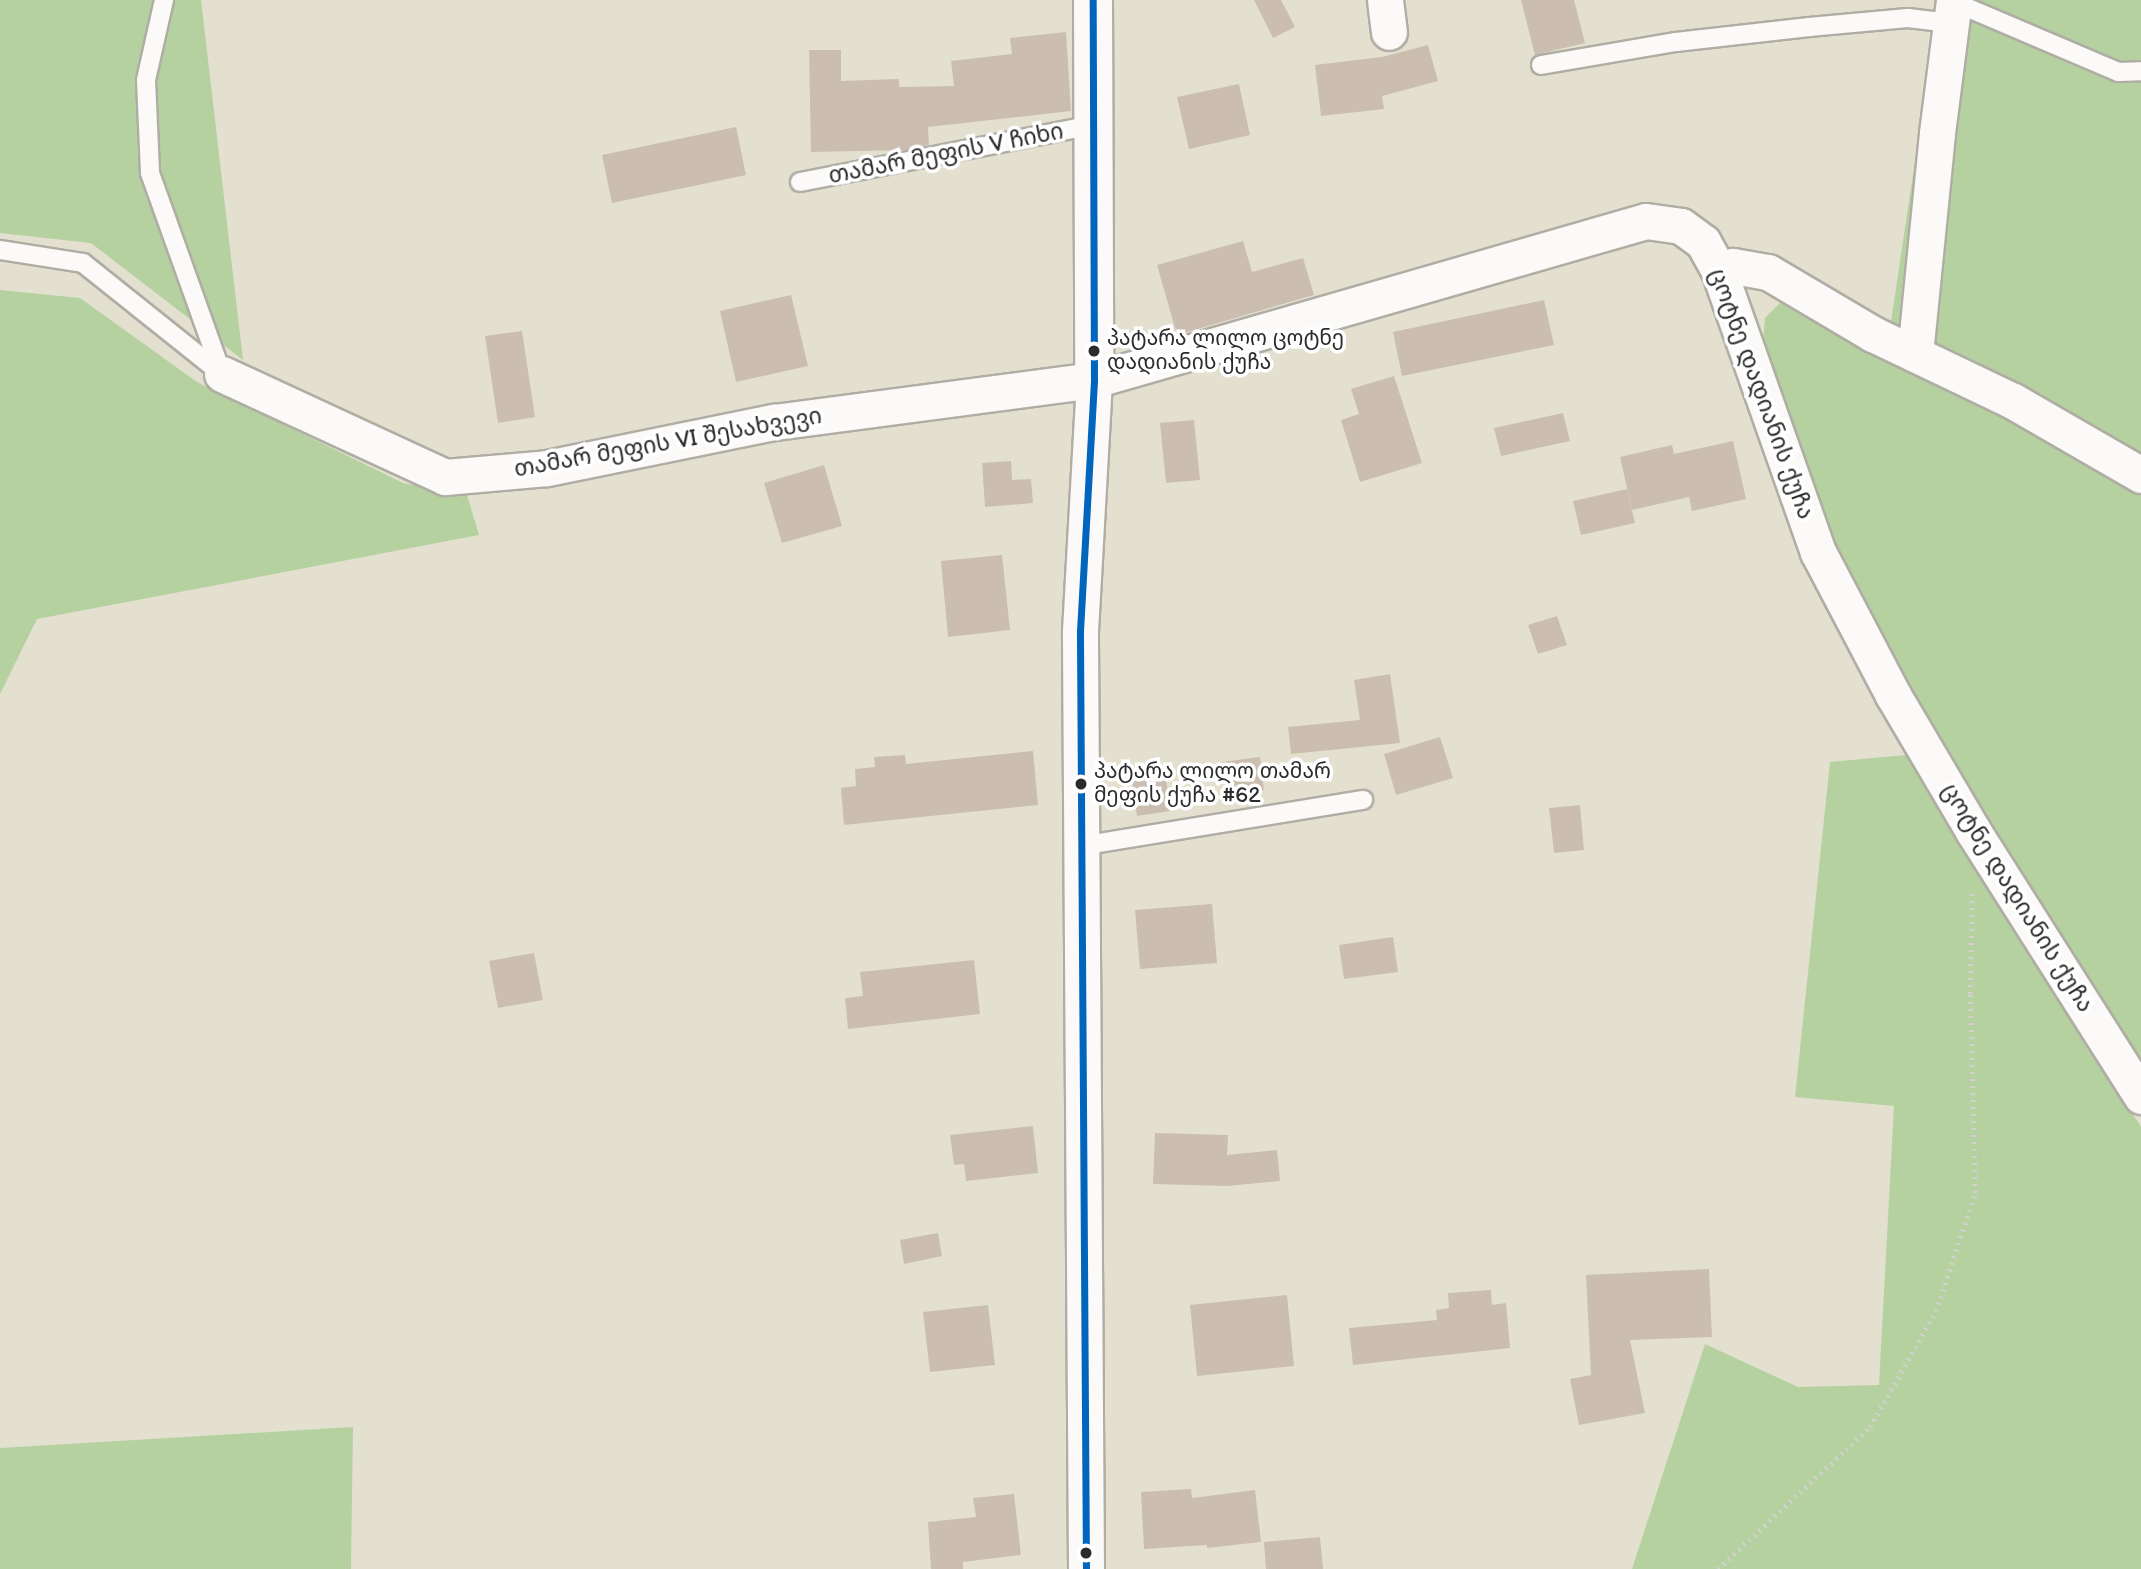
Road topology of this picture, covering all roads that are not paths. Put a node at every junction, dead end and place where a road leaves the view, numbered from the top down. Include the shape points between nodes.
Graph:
1 (164, 0) edge
2 (1093, 0) edge
3 (1953, 8) edge
4 (1541, 65) dead end
5 (2141, 71) edge
6 (1092, 125) junction
7 (800, 182) dead end
8 (0, 250) edge
9 (1719, 271) junction
10 (1915, 354) junction
11 (222, 374) junction
12 (1094, 380) junction
13 (2141, 475) edge
14 (1363, 800) dead end
15 (1081, 846) junction
16 (2141, 1096) edge
17 (1086, 1569) edge

1 - 11 lane via 146,80 150,173
2 - 6 street
3 - 4 lane via 1908,18 1676,43
3 - 5 lane via 2118,72
3 - 10 street
6 - 7 lane, თამარ მეფის V ჩიხი
6 - 12 street
8 - 11 lane via 83,263
9 - 10 street via 1733,266 1768,272
9 - 12 street, ცოტნე დადიანის ქუჩა via 1703,242 1681,226 1646,220
9 - 16 street, ცოტნე დადიანის ქუჩა via 1818,552 1926,752
10 - 13 street via 2014,401
11 - 12 street, თამარ მეფის VI შესახვევი via 445,477 547,468 774,422
12 - 15 street via 1080,631
14 - 15 lane
15 - 17 street

